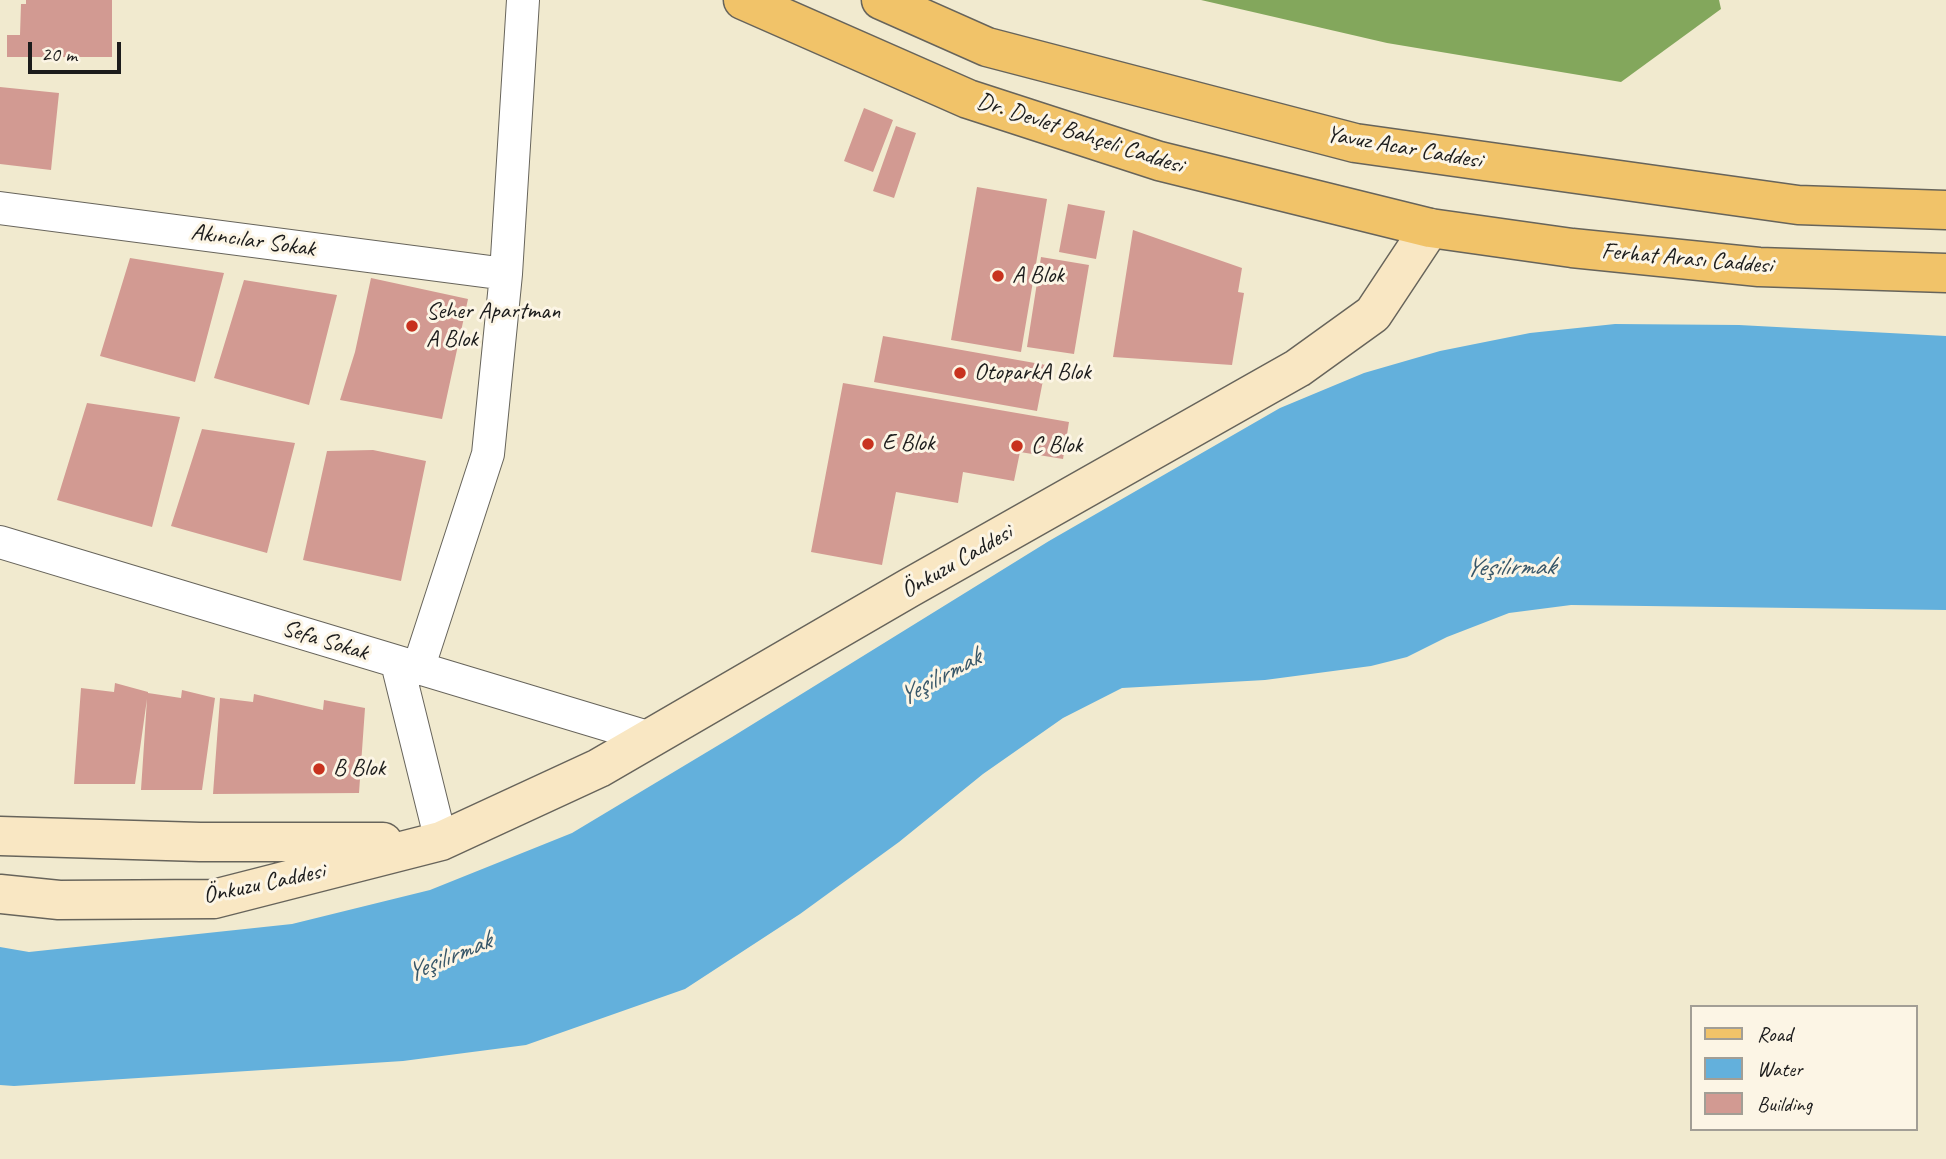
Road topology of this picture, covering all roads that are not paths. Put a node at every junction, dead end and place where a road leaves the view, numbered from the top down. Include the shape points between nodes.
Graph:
1 (523, 0) edge
2 (743, 0) edge
3 (881, 0) edge
4 (0, 208) edge
5 (1946, 210) edge
6 (1430, 229) junction
7 (1946, 273) edge
8 (506, 274) junction
9 (0, 541) edge
10 (408, 666) junction
11 (651, 738) junction
12 (0, 836) edge
13 (441, 841) junction
14 (0, 894) edge

1 - 8 street
2 - 6 main road, Dr. Devlet Bahçeli Caddesi via 968,99 1159,161
3 - 5 main road, Yavuz Acar Caddesi via 987,47 1355,143 1798,205
4 - 8 street, Akıncılar Sokak
6 - 7 main road, Ferhat Arası Caddesi via 1759,267
6 - 11 street, Önkuzu Caddesi via 1373,314 1298,368
8 - 10 street via 488,454
9 - 10 street, Sefa Sokak
10 - 11 street, Sefa Sokak
10 - 13 street
11 - 13 street, Önkuzu Caddesi via 599,768
12 - 13 street, Önkuzu Caddesi via 200,842
13 - 14 street, Önkuzu Caddesi via 214,899 59,900

